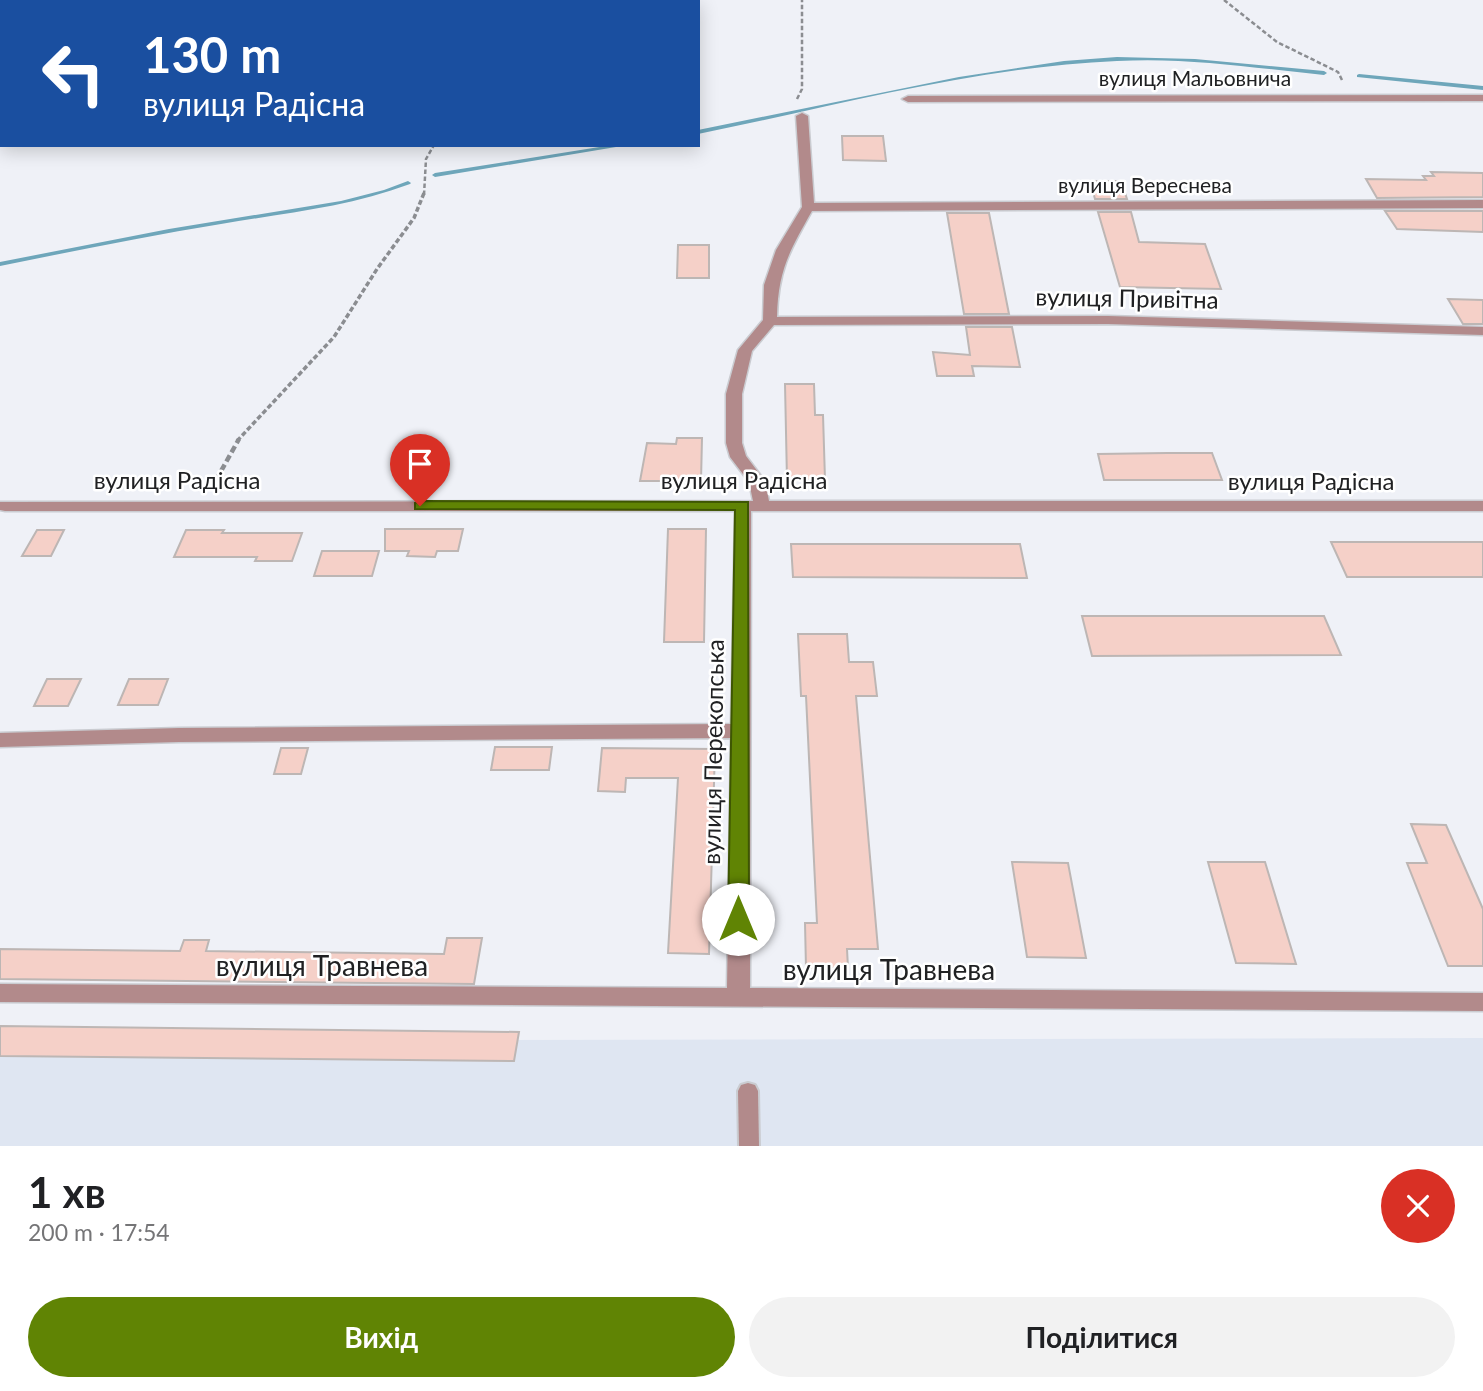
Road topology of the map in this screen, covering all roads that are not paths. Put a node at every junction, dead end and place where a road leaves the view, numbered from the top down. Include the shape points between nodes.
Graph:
1 (1483, 98) edge
2 (908, 99) dead end
3 (799, 112) road end
4 (1483, 204) edge
5 (808, 207) junction
6 (770, 321) junction
7 (1483, 331) edge
8 (5, 506) dead end
9 (752, 506) junction
10 (1483, 506) edge
11 (740, 732) junction
12 (0, 740) edge
13 (0, 993) edge
14 (738, 999) junction
15 (1483, 1002) edge
16 (748, 1091) dead end
17 (749, 1146) edge

1 - 2 street, вулиця Мальовнича
3 - 5 street
4 - 5 street, вулиця Вереснева
5 - 6 street via 783,250 771,285
6 - 7 street, вулиця Привітна via 1108,320
6 - 9 street, вулиця Перекопська via 746,350 734,394 734,443 738,457 757,481
8 - 9 street, вулиця Радісна
9 - 10 street, вулиця Радісна
9 - 11 street, вулиця Перекопська
11 - 12 street via 220,734
11 - 14 street, вулиця Перекопська
13 - 14 street, вулиця Травнева
14 - 15 street, вулиця Травнева
16 - 17 lane

